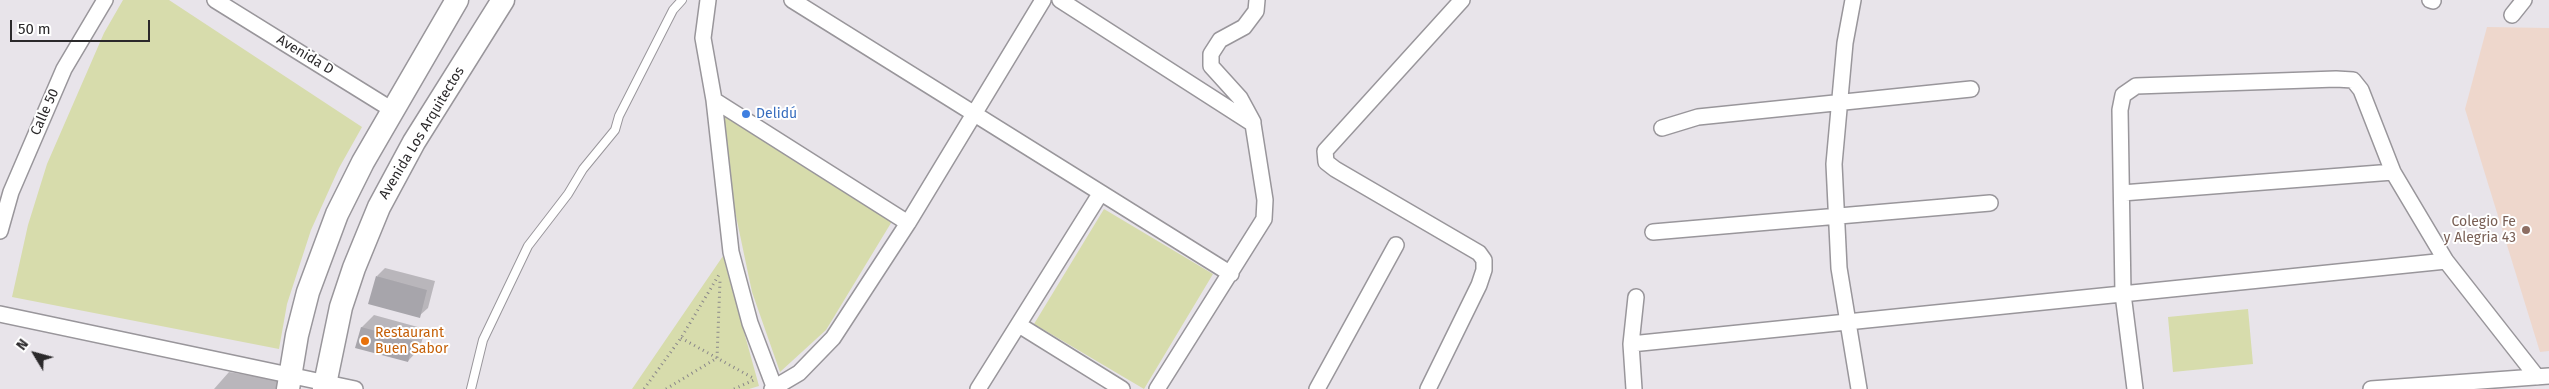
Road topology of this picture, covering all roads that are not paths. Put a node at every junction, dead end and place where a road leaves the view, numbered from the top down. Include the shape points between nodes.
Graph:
1 (105, 0) edge
2 (215, 0) edge
3 (457, 0) edge
4 (503, 0) edge
5 (682, 0) edge
6 (708, 0) edge
7 (792, 0) edge
8 (1043, 0) edge
9 (1060, 0) edge
10 (1257, 0) edge
11 (1462, 0) edge
12 (1853, 0) edge
13 (2524, 0) edge
14 (2512, 15) dead end
15 (1971, 89) dead end
16 (714, 100) junction
17 (1840, 102) junction
18 (394, 111) junction
19 (974, 114) junction
20 (1254, 124) junction
21 (1662, 128) dead end
22 (2393, 172) junction
23 (2122, 193) junction
24 (1100, 194) junction
25 (1990, 203) dead end
26 (1837, 217) junction
27 (908, 223) junction
28 (0, 231) edge
29 (1653, 232) dead end
30 (1396, 245) dead end
31 (2446, 261) junction
32 (1231, 274) junction
33 (2123, 294) junction
34 (1636, 297) dead end
35 (0, 314) edge
36 (1847, 322) junction
37 (1019, 326) junction
38 (1631, 344) junction
39 (2543, 377) edge
40 (289, 381) edge
41 (324, 385) edge
42 (2413, 387) edge
43 (354, 389) edge
44 (471, 389) edge
45 (774, 389) edge
46 (978, 389) edge
47 (1122, 389) edge
48 (1157, 389) edge
49 (1317, 389) edge
50 (1428, 389) edge
51 (1634, 389) edge
52 (1859, 389) edge
53 (2135, 389) edge
54 (2371, 389) edge

1 - 28 street, Calle 50 via 64,69 11,192
2 - 18 street, Avenida D
3 - 18 main road
4 - 41 main road, Avenida Los Arquitectos via 414,142 379,207 341,307
5 - 44 lane via 672,10 615,130 528,246 483,340
6 - 16 street via 703,38
7 - 19 street
8 - 19 street
9 - 20 street
10 - 20 street via 1256,11 1244,27 1220,40 1211,54 1212,66 1240,98
11 - 50 street via 1326,151 1326,162 1335,169 1479,253 1484,260 1479,285
12 - 17 street
13 - 14 street
15 - 17 street
16 - 27 street
16 - 45 street via 731,252 750,323
17 - 21 street via 1698,117
17 - 26 street via 1834,164
18 - 40 main road via 362,162 322,248 308,292
19 - 24 street
19 - 27 street
20 - 32 street via 1265,200 1264,219
22 - 23 street
22 - 23 street via 2361,90 2353,80 2136,86 2123,95 2120,110
22 - 31 street
23 - 33 street
24 - 32 street
24 - 37 street
25 - 26 street
26 - 29 street
26 - 36 street via 1839,268
27 - 45 street via 833,338 799,373
30 - 49 street
31 - 33 street
31 - 39 street
32 - 48 street
33 - 36 street
33 - 53 street
34 - 38 street
35 - 40 street
36 - 38 street
36 - 52 street
37 - 46 street
37 - 47 street
38 - 51 street
39 - 42 street
40 - 41 street
41 - 43 street
42 - 54 street

